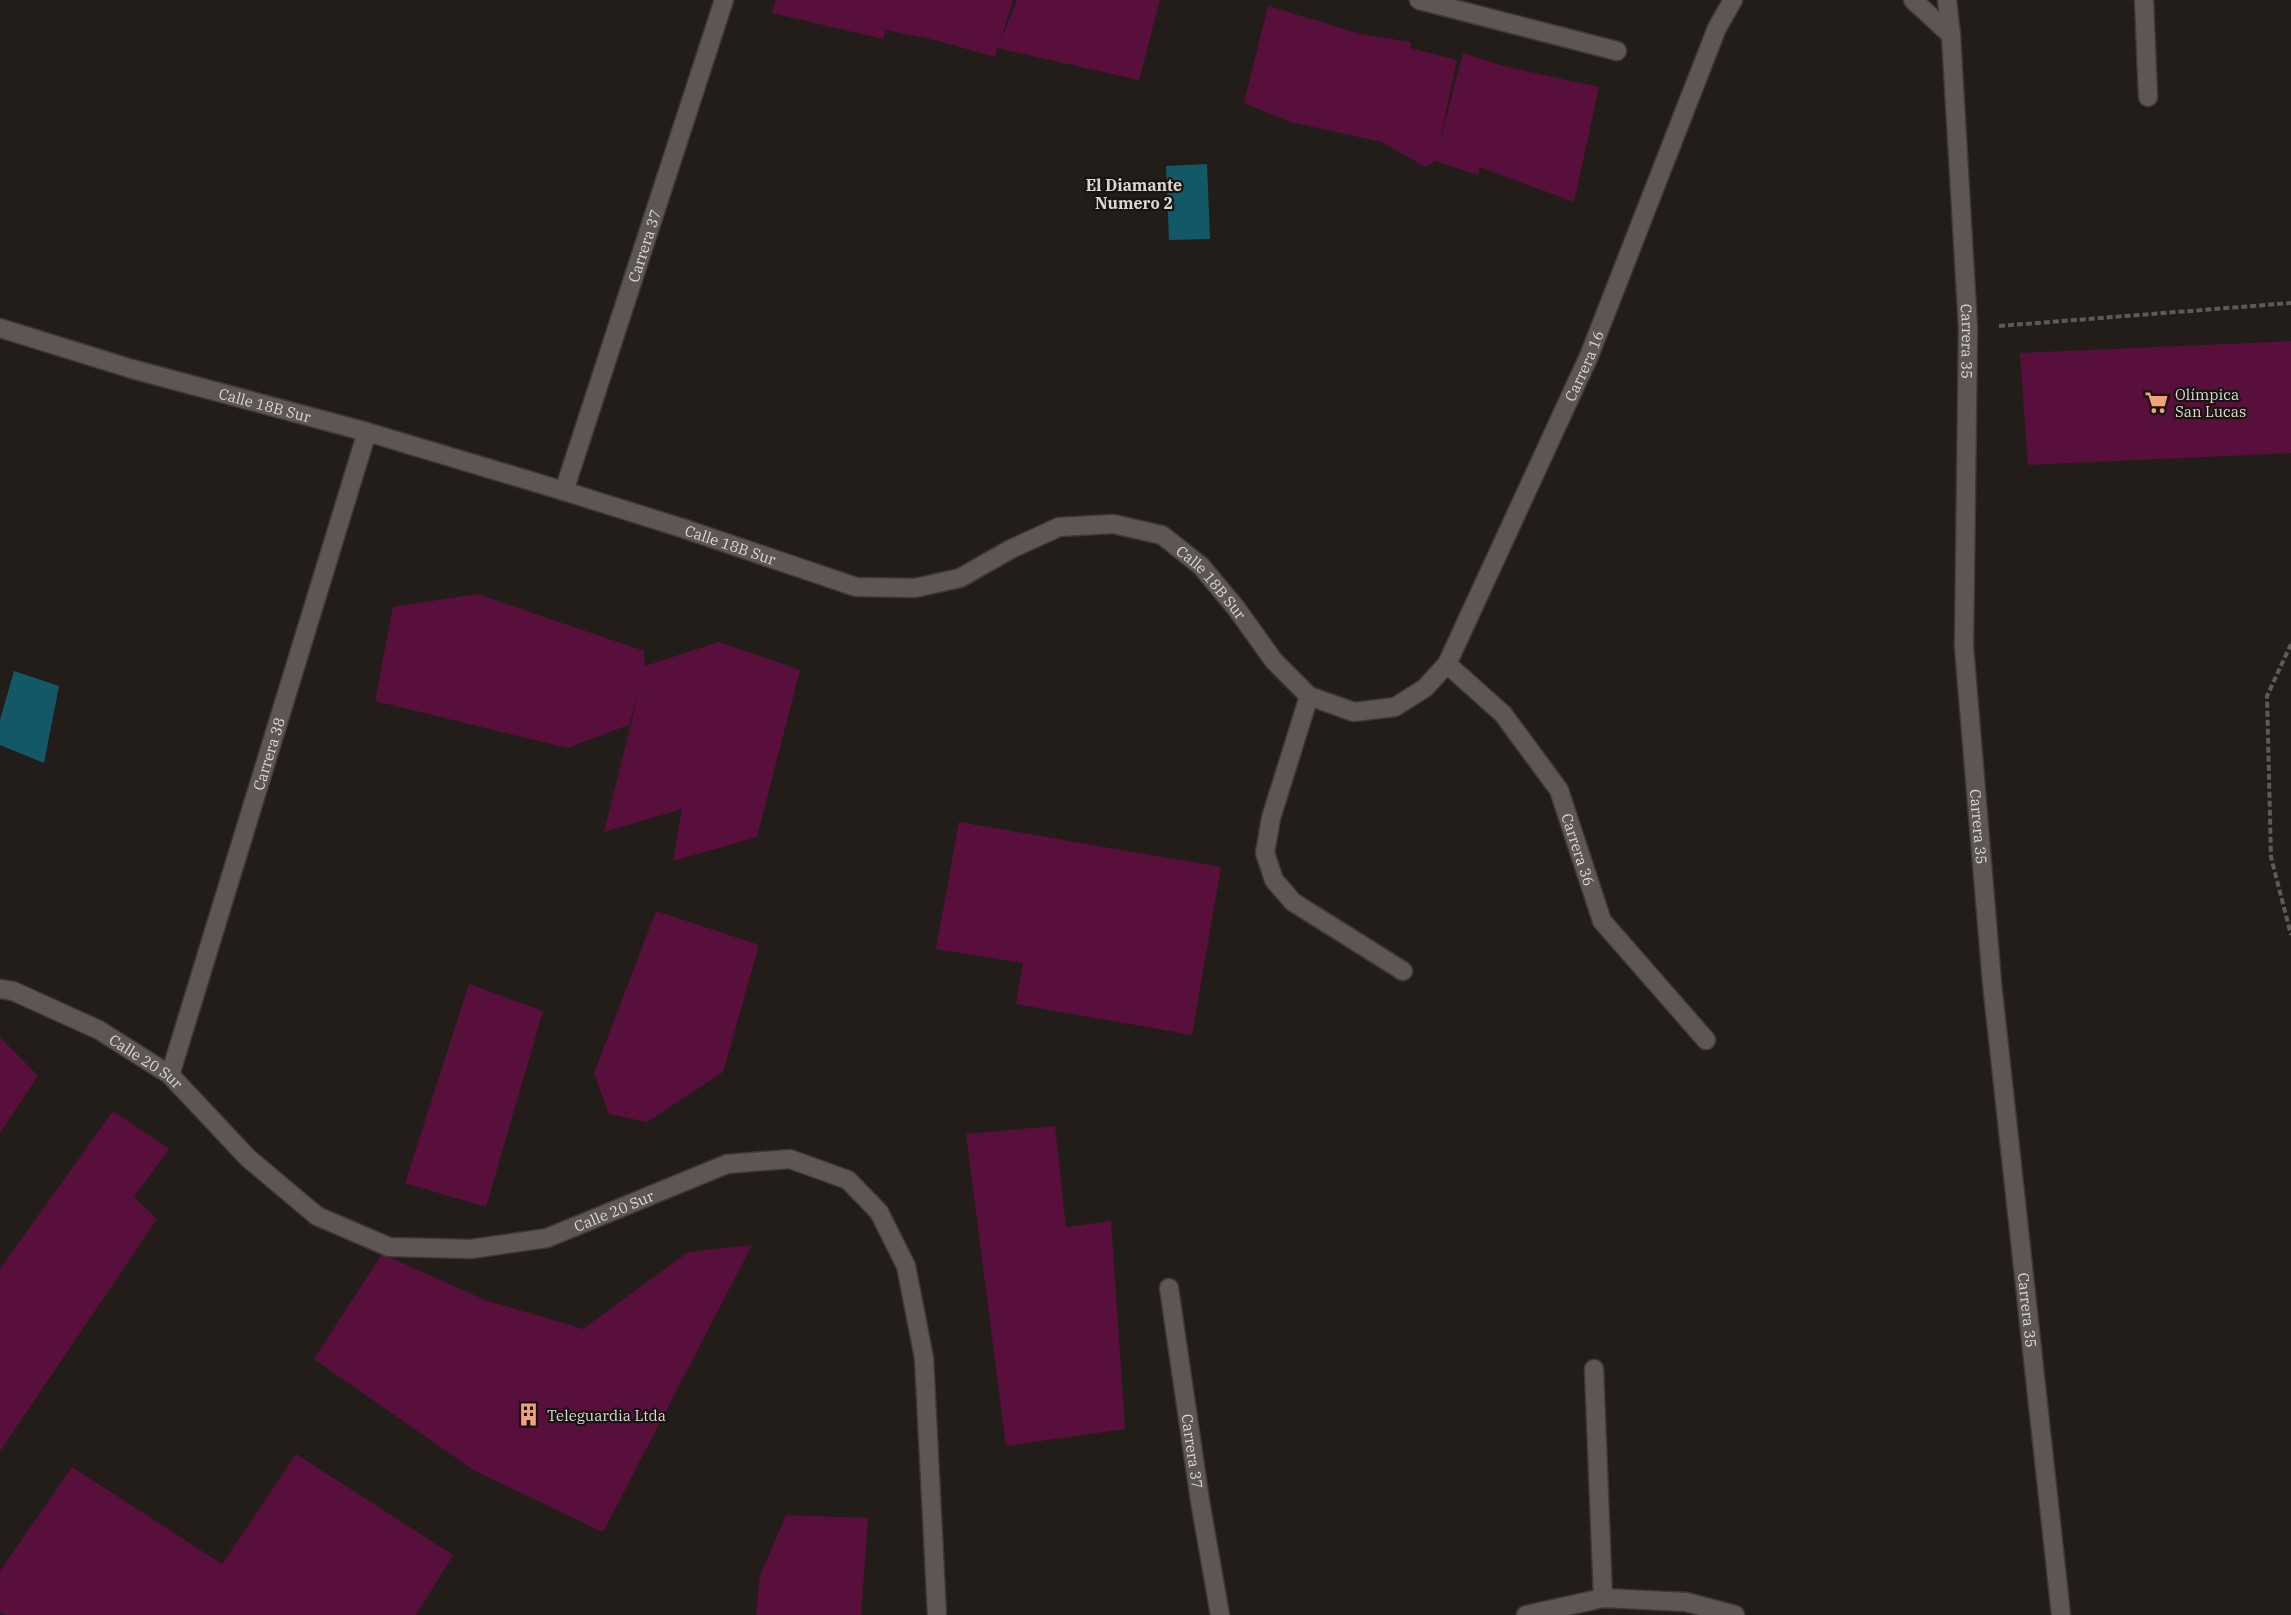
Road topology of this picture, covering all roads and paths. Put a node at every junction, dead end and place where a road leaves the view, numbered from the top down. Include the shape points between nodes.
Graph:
1 (724, 0) edge
2 (1419, 0) edge
3 (1733, 0) edge
4 (1913, 0) edge
5 (1947, 0) edge
6 (2144, 0) edge
7 (1951, 35) junction
8 (1617, 51) dead end
9 (2148, 98) dead end
10 (2291, 303) edge
11 (0, 328) edge
12 (1968, 328) junction
13 (367, 432) junction
14 (564, 491) junction
15 (2291, 644) edge
16 (1447, 664) junction
17 (1309, 696) junction
18 (1395, 707) joint
19 (2291, 935) edge
20 (1403, 971) dead end
21 (0, 989) edge
22 (1706, 1040) dead end
23 (170, 1075) junction
24 (1169, 1288) dead end
25 (1594, 1369) dead end
26 (1603, 1598) junction
27 (937, 1615) edge
28 (1220, 1615) edge
29 (1526, 1615) edge
30 (1735, 1615) edge
31 (2061, 1615) edge

1 - 14 street, Carrera 37
2 - 8 street
3 - 16 street, Carrera 16 via 1717,28 1589,356
4 - 7 street
5 - 7 street, Carrera 35
6 - 9 street
7 - 12 street, Carrera 35
10 - 12 path
11 - 13 street, Calle 18B Sur via 132,369
12 - 31 street, Carrera 35 via 1964,647 1992,983
13 - 14 street, Calle 18B Sur
13 - 23 street, Carrera 38
14 - 17 street, Calle 18B Sur via 856,587 915,588 960,578 1059,527 1113,524 1162,535 1201,566 1274,661
15 - 19 path via 2267,696 2271,857
16 - 18 street, Carrera 16 via 1425,688
16 - 22 street, Carrera 36 via 1503,714 1559,790 1602,921
17 - 18 street, Calle 18B Sur via 1354,712
17 - 20 street via 1271,818 1265,853 1274,880 1293,902
21 - 23 street, Calle 20 Sur via 13,991 99,1030
23 - 27 street, Calle 20 Sur via 248,1158 317,1216 389,1247 471,1249 547,1238 727,1164 790,1159 848,1180 879,1212 906,1266 924,1358
24 - 28 street, Carrera 37
25 - 26 street
26 - 29 street
26 - 30 street via 1686,1602

